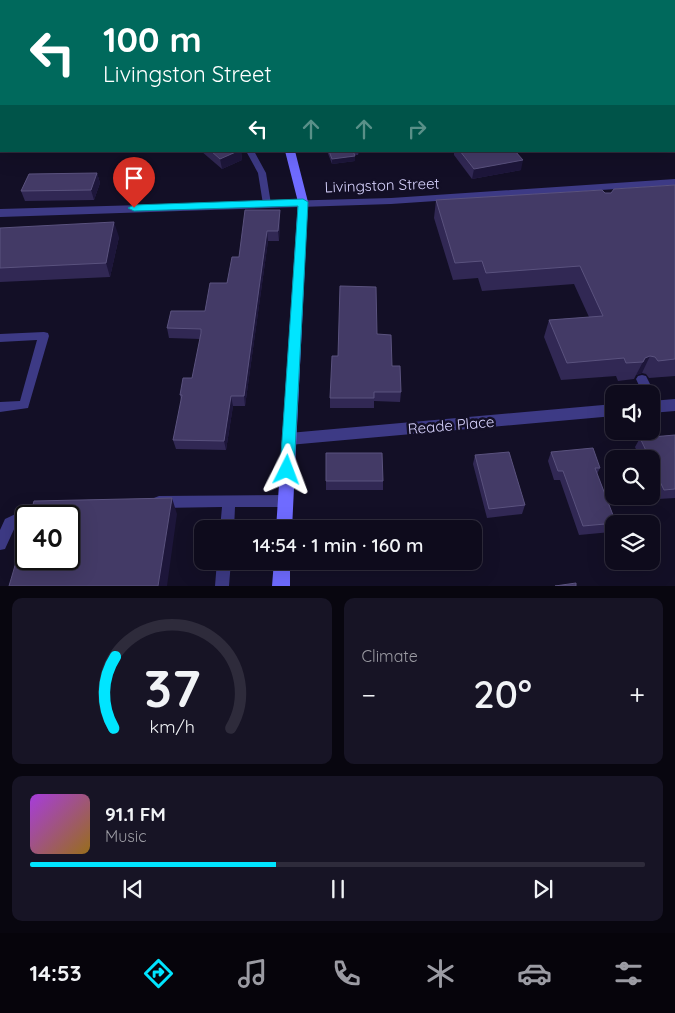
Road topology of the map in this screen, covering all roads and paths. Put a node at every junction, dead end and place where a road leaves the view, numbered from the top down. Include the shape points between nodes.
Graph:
1 (251, 152) edge
2 (290, 152) edge
3 (675, 182) edge
4 (303, 202) junction
5 (267, 204) junction
6 (0, 213) edge
7 (0, 338) edge
8 (642, 378) edge
9 (645, 385) edge
10 (660, 402) edge
11 (675, 405) edge
12 (0, 407) edge
13 (605, 411) edge
14 (289, 439) junction
15 (229, 501) junction
16 (286, 501) junction
17 (54, 502) edge
18 (142, 502) edge
19 (228, 520) edge
20 (285, 520) edge
21 (0, 544) edge
22 (223, 570) edge
23 (282, 570) edge
24 (222, 586) edge
25 (281, 586) edge

1 - 5 lane via 262,173
2 - 4 street
3 - 4 street, Livingston Street via 592,191
4 - 5 street, Livingston Street
4 - 14 street
5 - 6 street, Livingston Street
7 - 12 lane via 44,336 24,405
8 - 9 lane
10 - 11 street
13 - 14 street, Reade Place
14 - 16 street
15 - 16 lane
15 - 18 lane
15 - 19 lane
16 - 20 street
17 - 21 lane via 10,523
22 - 24 lane
23 - 25 street

